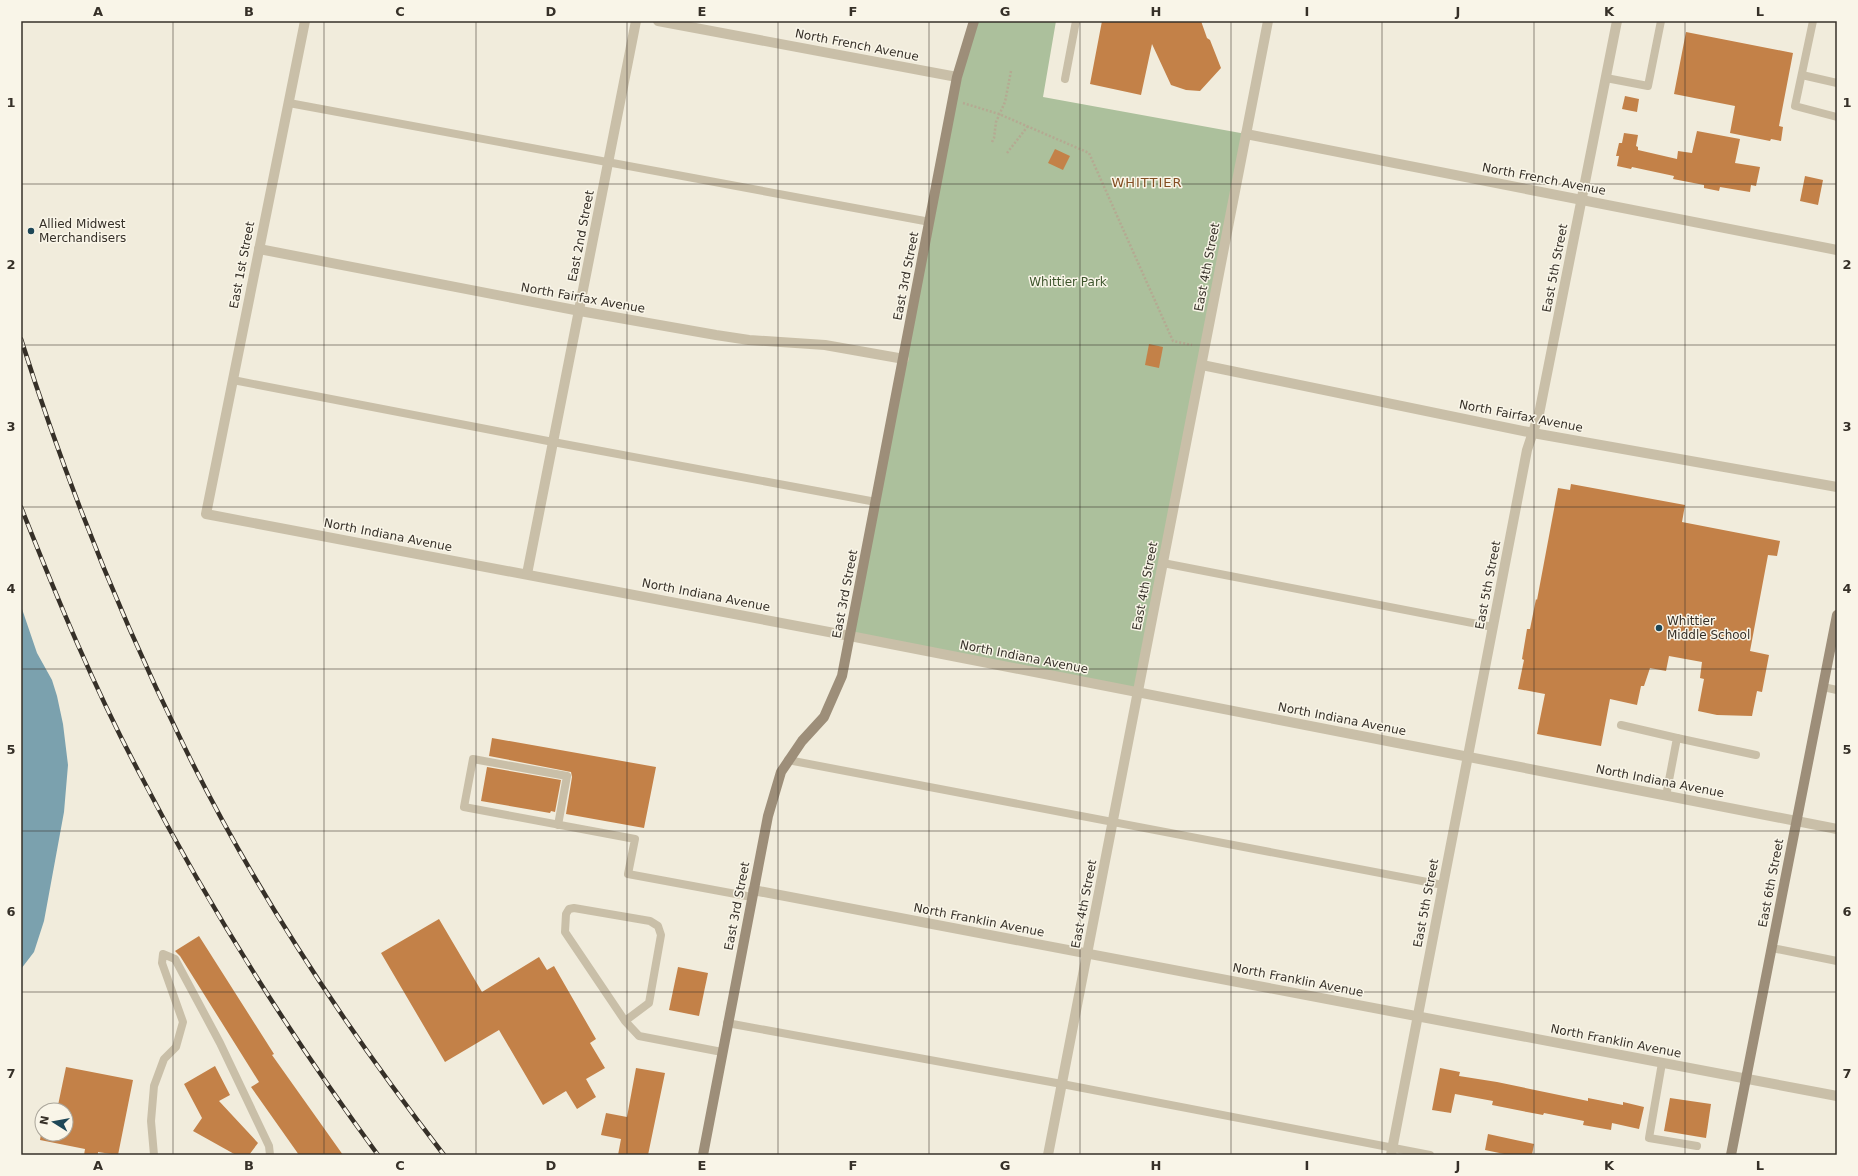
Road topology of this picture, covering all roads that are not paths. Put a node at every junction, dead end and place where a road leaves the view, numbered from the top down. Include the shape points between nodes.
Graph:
1 (305, 21) edge
2 (636, 21) edge
3 (658, 21) edge
4 (974, 21) edge
5 (1076, 21) edge
6 (1268, 21) edge
7 (1617, 21) edge
8 (1661, 21) edge
9 (1813, 21) edge
10 (1802, 75) junction
11 (957, 77) junction
12 (1606, 78) junction
13 (1065, 79) dead end
14 (1837, 83) edge
15 (289, 103) junction
16 (1837, 117) edge
17 (1246, 134) junction
18 (608, 164) junction
19 (1582, 199) junction
20 (930, 222) junction
21 (258, 250) junction
22 (1837, 250) edge
23 (580, 311) junction
24 (904, 359) junction
25 (1202, 365) junction
26 (233, 380) junction
27 (1533, 433) junction
28 (553, 442) junction
29 (1837, 487) edge
30 (876, 502) junction
31 (206, 514) joint
32 (1163, 563) junction
33 (527, 574) junction
34 (1837, 616) edge
35 (1493, 627) junction
36 (850, 636) junction
37 (1823, 687) junction
38 (1837, 690) edge
39 (1138, 692) junction
40 (1621, 725) dead end
41 (1677, 738) junction
42 (1756, 755) dead end
43 (1468, 757) junction
44 (788, 760) junction
45 (1666, 796) junction
46 (1796, 821) junction
47 (1113, 822) junction
48 (558, 825) junction
49 (1837, 829) edge
50 (1443, 885) junction
51 (753, 894) junction
52 (1772, 948) junction
53 (1087, 954) junction
54 (1837, 961) edge
55 (1418, 1015) junction
56 (625, 1021) junction
57 (728, 1023) junction
58 (722, 1052) junction
59 (1662, 1063) junction
60 (1746, 1080) junction
61 (1062, 1084) junction
62 (1837, 1096) edge
63 (1697, 1146) dead end
64 (1391, 1151) edge
65 (154, 1155) edge
66 (270, 1155) edge
67 (703, 1155) edge
68 (1048, 1155) edge
69 (1430, 1155) edge
70 (1731, 1155) edge

1 - 15 street, East 1st Street
2 - 18 street, East 2nd Street
3 - 11 street, North French Avenue
4 - 11 street, East 3rd Street
5 - 13 lane
6 - 17 street, East 4th Street
7 - 12 street, East 5th Street
8 - 12 lane via 1648,86
9 - 10 lane
10 - 14 lane
10 - 16 lane via 1795,106
11 - 20 street, East 3rd Street
12 - 19 street, East 5th Street
15 - 18 lane
15 - 21 street, East 1st Street
17 - 19 street, North French Avenue
17 - 25 street, East 4th Street
18 - 20 lane
18 - 23 street, East 2nd Street
19 - 22 street, North French Avenue
19 - 27 street, East 5th Street
20 - 24 street, East 3rd Street
21 - 23 street, North Fairfax Avenue
21 - 26 street, East 1st Street
23 - 24 street, North Fairfax Avenue via 736,338 825,345
23 - 28 street, East 2nd Street
24 - 30 street, East 3rd Street
25 - 27 street, North Fairfax Avenue
25 - 32 street, East 4th Street
26 - 28 lane
26 - 31 street, East 1st Street
27 - 29 street, North Fairfax Avenue
27 - 35 street, East 5th Street via 1527,450
28 - 30 lane
28 - 33 street, East 2nd Street
30 - 36 street, East 3rd Street
31 - 33 street, North Indiana Avenue
32 - 35 lane
32 - 39 street, East 4th Street
33 - 36 street, North Indiana Avenue
34 - 37 street, East 6th Street
35 - 43 street, East 5th Street
36 - 39 street, North Indiana Avenue
36 - 44 street, East 3rd Street via 842,676 830,706
37 - 38 lane
37 - 46 street, East 6th Street
39 - 43 street, North Indiana Avenue
39 - 47 street, East 4th Street
40 - 41 lane
41 - 42 lane
41 - 45 lane
43 - 45 street, North Indiana Avenue
43 - 50 street, East 5th Street
44 - 47 lane
44 - 51 street, East 3rd Street via 776,786 770,808
45 - 46 street, North Indiana Avenue
46 - 49 street, North Indiana Avenue
46 - 52 street, East 6th Street
47 - 50 lane
47 - 53 street, East 4th Street
48 - 48 lane via 464,807 473,759 567,776
48 - 51 lane via 635,839 628,874
50 - 55 street, East 5th Street
51 - 53 street, North Franklin Avenue
51 - 57 street, East 3rd Street
52 - 54 lane
52 - 60 street, East 6th Street
53 - 55 street, North Franklin Avenue
53 - 61 street, East 4th Street
55 - 59 street, North Franklin Avenue
55 - 64 street, East 5th Street
56 - 56 lane via 565,932 566,914 569,909 650,921 658,926 661,935 649,1003
56 - 58 lane via 639,1036
57 - 58 street, East 3rd Street
57 - 61 lane
58 - 67 street, East 3rd Street
59 - 60 street, North Franklin Avenue
59 - 63 lane via 1649,1138
60 - 62 street, North Franklin Avenue
60 - 70 street, East 6th Street
61 - 64 lane
61 - 68 street, East 4th Street
64 - 69 lane
65 - 66 lane via 151,1121 154,1086 164,1059 176,1047 183,1022 162,963 163,954 175,959 220,1043 269,1146

